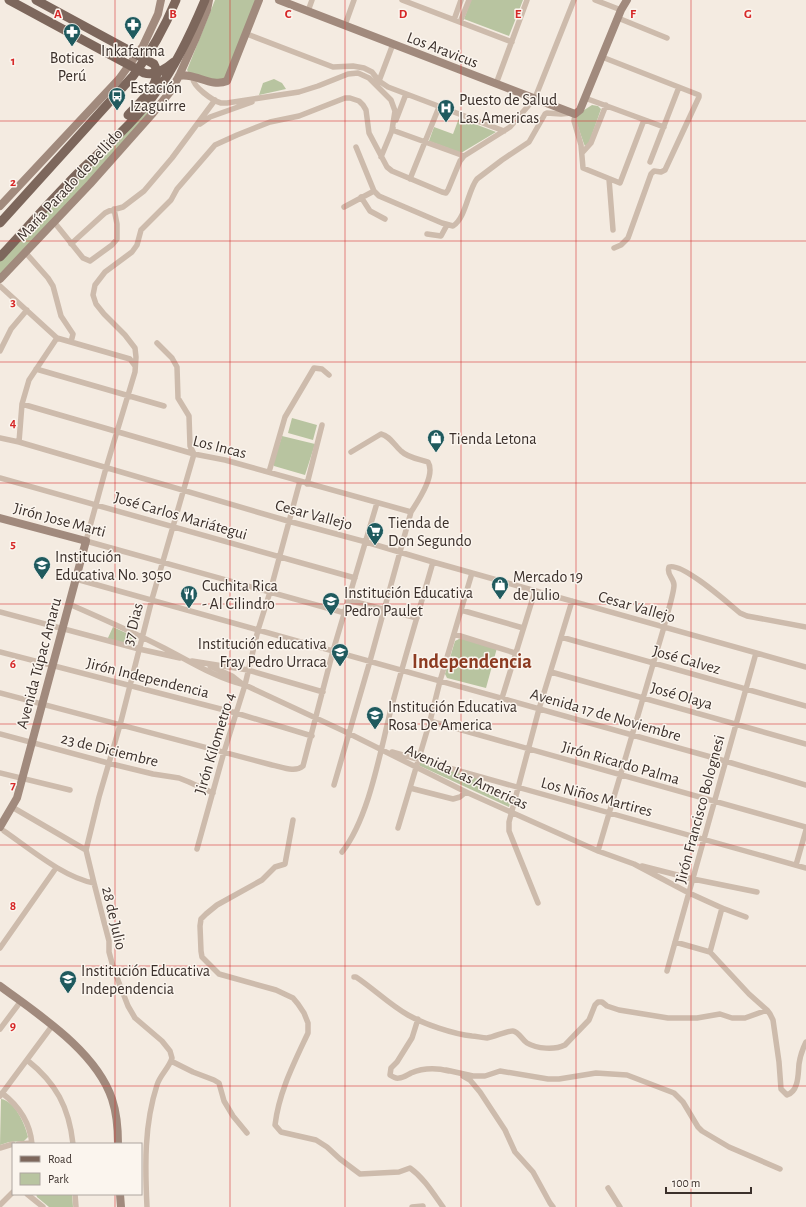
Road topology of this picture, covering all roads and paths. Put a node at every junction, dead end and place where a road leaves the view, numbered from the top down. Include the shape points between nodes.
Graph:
1 (9, 0) edge
2 (36, 0) edge
3 (161, 0) edge
4 (176, 0) edge
5 (205, 0) edge
6 (209, 0) edge
7 (260, 0) edge
8 (279, 0) edge
9 (312, 0) edge
10 (354, 0) edge
11 (402, 0) edge
12 (461, 0) edge
13 (469, 0) edge
14 (527, 0) edge
15 (574, 0) edge
16 (595, 0) edge
17 (627, 0) edge
18 (412, 2) edge
19 (621, 10) junction
20 (308, 11) junction
21 (66, 16) junction
22 (618, 18) junction
23 (454, 20) junction
24 (460, 22) junction
25 (345, 25) junction
26 (59, 27) junction
27 (247, 34) junction
28 (667, 38) dead end
29 (512, 42) junction
30 (393, 44) junction
31 (141, 56) junction
32 (602, 57) junction
33 (177, 58) junction
34 (134, 67) junction
35 (157, 72) junction
36 (179, 76) junction
37 (194, 78) junction
38 (379, 81) junction
39 (496, 84) junction
40 (679, 87) junction
41 (406, 94) junction
42 (264, 97) junction
43 (535, 98) junction
44 (585, 98) junction
45 (214, 100) junction
46 (606, 105) junction
47 (439, 107) junction
48 (573, 113) junction
49 (644, 120) junction
50 (664, 127) junction
51 (392, 130) junction
52 (504, 131) junction
53 (191, 132) junction
54 (425, 142) junction
55 (356, 147) dead end
56 (582, 153) junction
57 (464, 156) junction
58 (381, 157) junction
59 (650, 162) dead end
60 (79, 173) junction
61 (410, 179) junction
62 (609, 179) junction
63 (374, 191) junction
64 (361, 197) junction
65 (0, 206) edge
66 (344, 207) dead end
67 (114, 209) junction
68 (385, 219) dead end
69 (54, 222) junction
70 (0, 223) edge
71 (447, 225) junction
72 (613, 230) dead end
73 (427, 234) dead end
74 (71, 244) junction
75 (614, 248) dead end
76 (25, 252) junction
77 (0, 257) edge
78 (0, 279) edge
79 (0, 286) edge
80 (27, 310) junction
81 (57, 338) junction
82 (71, 342) junction
83 (157, 343) dead end
84 (0, 351) edge
85 (135, 366) junction
86 (36, 369) junction
87 (329, 374) dead end
88 (128, 396) junction
89 (22, 404) junction
90 (164, 406) dead end
91 (322, 425) dead end
92 (117, 431) junction
93 (0, 438) edge
94 (19, 442) junction
95 (351, 452) dead end
96 (194, 454) junction
97 (106, 468) junction
98 (269, 472) junction
99 (0, 478) edge
100 (300, 482) junction
101 (307, 484) junction
102 (184, 490) junction
103 (377, 503) junction
104 (97, 505) junction
105 (411, 512) junction
106 (0, 518) edge
107 (288, 521) junction
108 (173, 526) junction
109 (86, 541) junction
110 (366, 542) junction
111 (400, 552) junction
112 (279, 556) junction
113 (163, 562) junction
114 (433, 562) junction
115 (472, 573) junction
116 (355, 578) junction
117 (76, 579) junction
118 (535, 591) junction
119 (270, 592) junction
120 (152, 599) junction
121 (348, 600) junction
122 (572, 601) junction
123 (69, 604) junction
124 (384, 609) junction
125 (461, 610) junction
126 (0, 612) edge
127 (345, 613) junction
128 (417, 618) junction
129 (664, 627) junction
130 (806, 627) edge
131 (524, 628) junction
132 (63, 629) junction
133 (258, 630) junction
134 (454, 634) junction
135 (142, 637) junction
136 (561, 637) junction
137 (139, 649) junction
138 (333, 651) junction
139 (0, 652) edge
140 (515, 653) junction
141 (756, 653) junction
142 (188, 660) junction
143 (370, 661) junction
144 (653, 662) junction
145 (53, 666) junction
146 (806, 667) edge
147 (248, 670) junction
148 (401, 670) junction
149 (551, 672) junction
150 (440, 681) junction
151 (245, 685) junction
152 (129, 686) junction
153 (746, 689) junction
154 (323, 692) junction
155 (0, 693) edge
156 (643, 697) junction
157 (502, 698) junction
158 (42, 704) junction
159 (806, 706) edge
160 (539, 709) junction
161 (236, 713) junction
162 (316, 718) junction
163 (430, 721) junction
164 (120, 724) junction
165 (736, 724) junction
166 (0, 734) edge
167 (348, 734) junction
168 (631, 735) junction
169 (312, 736) junction
170 (32, 742) junction
171 (806, 744) edge
172 (380, 749) junction
173 (528, 750) junction
174 (224, 752) junction
175 (418, 760) junction
176 (725, 761) junction
177 (108, 763) junction
178 (415, 767) junction
179 (0, 773) edge
180 (620, 776) junction
181 (22, 778) junction
182 (334, 785) dead end
183 (806, 785) edge
184 (410, 788) junction
185 (518, 788) junction
186 (70, 790) dead end
187 (466, 792) junction
188 (213, 793) junction
189 (714, 802) junction
190 (12, 807) junction
191 (511, 812) junction
192 (610, 813) junction
193 (293, 820) dead end
194 (398, 828) dead end
195 (806, 828) edge
196 (2, 829) edge
197 (703, 840) junction
198 (197, 849) dead end
199 (86, 850) junction
200 (598, 851) junction
201 (342, 852) dead end
202 (634, 864) junction
203 (796, 865) junction
204 (56, 868) junction
205 (806, 868) edge
206 (693, 879) junction
207 (94, 884) junction
208 (756, 892) dead end
209 (689, 893) junction
210 (538, 903) dead end
211 (722, 908) junction
212 (746, 917) dead end
213 (675, 942) junction
214 (0, 948) edge
215 (710, 952) junction
216 (667, 971) dead end
217 (354, 977) dead end
218 (0, 986) edge
219 (21, 1001) junction
220 (767, 1010) junction
221 (418, 1019) junction
222 (52, 1026) junction
223 (0, 1029) edge
224 (806, 1042) edge
225 (27, 1060) junction
226 (171, 1061) junction
227 (446, 1070) junction
228 (1, 1094) edge
229 (247, 1133) dead end
230 (32, 1143) edge
231 (73, 1143) edge
232 (118, 1143) edge
233 (12, 1144) edge
234 (143, 1147) edge
235 (0, 1148) edge
236 (780, 1169) dead end
237 (608, 1188) dead end
238 (12, 1193) edge
239 (28, 1195) edge
240 (75, 1195) edge
241 (120, 1195) edge
242 (0, 1205) edge
243 (423, 1206) edge
244 (43, 1207) edge
245 (76, 1207) edge
246 (121, 1207) edge
247 (147, 1207) edge
248 (412, 1207) edge
249 (443, 1207) edge
250 (553, 1207) edge
251 (620, 1207) edge

1 - 26 main road
2 - 21 main road
3 - 31 street
4 - 31 main road via 160,34
5 - 33 main road
6 - 36 street, María Parado de Bellido via 204,20
7 - 27 street
8 - 20 street, Los Aravicus
9 - 20 street
10 - 25 street
11 - 18 street
12 - 23 street
13 - 24 street
14 - 29 street
15 - 43 street
16 - 19 street
17 - 19 street
18 - 23 street
19 - 22 street
20 - 25 street, Los Aravicus
21 - 26 main road via 66,25
21 - 31 main road
22 - 28 street
22 - 32 street
23 - 24 street
24 - 29 street
25 - 30 street, Los Aravicus
26 - 34 main road
27 - 37 street via 227,81 218,83
27 - 38 street via 333,67 364,68 372,72
29 - 39 street
30 - 38 street
30 - 39 street, Los Aravicus
31 - 34 main road
31 - 35 main road via 154,64
32 - 40 street
32 - 44 street
33 - 35 main road
33 - 60 main road via 155,94 113,141
34 - 35 main road via 147,74
34 - 65 street
34 - 70 main road via 121,89
35 - 60 main road via 150,90
36 - 37 street
36 - 69 street, María Parado de Bellido via 153,114
37 - 45 street via 195,86
38 - 41 street
39 - 43 street, Los Aravicus
40 - 50 street
40 - 75 street via 698,95 699,98 665,170 654,171 651,174 628,238
41 - 47 street
41 - 51 street
42 - 45 street via 227,103
42 - 51 street via 309,90 348,74 358,73 369,78 391,100 395,111
42 - 53 street via 207,119
43 - 48 street, Los Aravicus
43 - 52 street via 519,118
44 - 46 street
44 - 48 street via 580,110
45 - 53 street
46 - 49 street
46 - 56 street via 591,143
47 - 52 street
47 - 54 street
48 - 56 street
48 - 71 street via 545,114 529,142 474,182 460,219 453,226
49 - 50 street
49 - 62 street via 620,183
50 - 59 street
51 - 54 street
51 - 58 street
52 - 57 street
53 - 67 street via 144,191 123,207
54 - 57 street
54 - 61 street
55 - 63 street
56 - 62 street via 583,168
57 - 61 street via 446,192
58 - 61 street via 392,171
58 - 85 street, Avenida Túpac Amaru via 369,133 366,110 359,101 350,98 299,116 270,122 215,145 177,189 171,200 142,230 132,252 105,272 95,285 93,295 96,304 135,348
60 - 77 main road
62 - 72 street
63 - 64 street
63 - 71 street via 400,206
64 - 66 street
64 - 68 street via 370,211
67 - 74 street via 102,216
67 - 74 street via 117,239 112,245 90,261 83,258
69 - 74 street
69 - 76 street, María Parado de Bellido
71 - 73 street via 441,236
76 - 78 street, María Parado de Bellido
76 - 82 street via 53,286 61,316 73,334
79 - 80 street
80 - 81 street
80 - 84 street
81 - 82 street
81 - 86 street
82 - 85 street via 130,359
83 - 96 street, 37 Dias via 177,367 178,398 189,416 190,446
85 - 88 street, Avenida Túpac Amaru
86 - 88 street
86 - 89 street
87 - 98 street via 322,368 314,368 285,417
88 - 90 street
88 - 92 street, Avenida Túpac Amaru
89 - 92 street, Los Incas
89 - 94 street
91 - 101 street
92 - 96 street, Los Incas
92 - 97 street, Avenida Túpac Amaru
93 - 94 street, Cesar Vallejo
94 - 97 street, Cesar Vallejo
95 - 105 street via 381,434 390,439 400,451 428,462 431,466 430,472
96 - 98 street, Los Incas
96 - 102 street, 37 Dias
97 - 102 street, Cesar Vallejo
97 - 104 street, Avenida Túpac Amaru
98 - 100 street, Los Incas
99 - 104 street, José Carlos Mariátegui
100 - 101 street, Los Incas
100 - 107 street, Jirón Kilometro 4
101 - 103 street, Los Incas
102 - 107 street, Cesar Vallejo
102 - 108 street, 37 Dias
103 - 105 street, Los Incas
103 - 110 street
104 - 108 street, José Carlos Mariátegui
104 - 109 street, Avenida Túpac Amaru
105 - 111 street
106 - 109 street, Jirón Jose Marti
107 - 110 street, Cesar Vallejo
107 - 112 street, Jirón Kilometro 4
108 - 112 street, José Carlos Mariátegui
108 - 113 street, 37 Dias
109 - 113 street, Jirón Jose Marti
109 - 117 street, Avenida Túpac Amaru
110 - 111 street, Cesar Vallejo
110 - 116 street
111 - 114 street, Cesar Vallejo
111 - 124 street
112 - 116 street, José Carlos Mariátegui
112 - 119 street, Jirón Kilometro 4
113 - 119 street, Jirón Jose Marti
113 - 120 street, 37 Dias
114 - 115 street, Cesar Vallejo
114 - 128 street
115 - 118 street, Cesar Vallejo
115 - 125 street
116 - 121 street
117 - 120 street, Avenida 17 de Noviembre
117 - 123 street, Avenida Túpac Amaru
118 - 122 street, Cesar Vallejo
118 - 131 street
119 - 127 street, Jirón Jose Marti
119 - 133 street, Jirón Kilometro 4
120 - 133 street, Avenida 17 de Noviembre
120 - 135 street, 37 Dias
121 - 124 street
121 - 127 street
122 - 129 street, Cesar Vallejo
122 - 136 street
123 - 132 street, Avenida Túpac Amaru
123 - 135 street, Avenida Las Americas
124 - 128 street
124 - 143 street
125 - 131 street
125 - 134 street
126 - 132 street
127 - 138 street
128 - 148 street
129 - 130 street via 674,584 668,568 673,566 705,585 747,616
129 - 141 street, Cesar Vallejo
129 - 144 street
131 - 140 street
132 - 137 street
132 - 145 street, Avenida Túpac Amaru
133 - 138 street, Avenida 17 de Noviembre
133 - 147 street, Jirón Kilometro 4
134 - 140 street
134 - 150 street
135 - 137 street, 37 Dias
135 - 142 street, Avenida Las Americas
136 - 144 street, José Galvez
136 - 149 street
137 - 142 street
137 - 152 street, 37 Dias
138 - 143 street, Avenida 17 de Noviembre
138 - 154 street
139 - 145 street, Jirón Independencia
140 - 157 street
141 - 146 street, Cesar Vallejo
141 - 153 street, Jirón Francisco Bolognesi
142 - 147 street
142 - 151 street, Avenida Las Americas via 208,672
143 - 148 street, Avenida 17 de Noviembre
143 - 167 street
144 - 153 street, José Galvez
144 - 156 street
145 - 152 street, Jirón Independencia
145 - 158 street, Avenida Túpac Amaru
147 - 151 street, Jirón Kilometro 4
147 - 154 street
148 - 150 street, Avenida 17 de Noviembre
148 - 172 street
149 - 156 street, José Olaya
149 - 160 street
150 - 157 street, Avenida 17 de Noviembre
150 - 163 street
151 - 161 street, Jirón Kilometro 4
151 - 162 street, Avenida Las Americas
152 - 161 street, Jirón Independencia
152 - 164 street, 37 Dias
153 - 159 street, José Galvez
153 - 165 street, Jirón Francisco Bolognesi
154 - 162 street
155 - 158 street
156 - 165 street, José Olaya
156 - 168 street
157 - 160 street, Avenida 17 de Noviembre
158 - 164 street
158 - 170 street, Avenida Túpac Amaru
160 - 168 street, Avenida 17 de Noviembre
160 - 173 street
161 - 169 street, Jirón Independencia
161 - 174 street, Jirón Kilometro 4
162 - 167 street, Avenida Las Americas
162 - 169 street
163 - 173 street, Jirón Ricardo Palma
163 - 175 street
164 - 174 street
164 - 177 street, 37 Dias
165 - 171 street, José Olaya
165 - 176 street, Jirón Francisco Bolognesi
166 - 170 street, 23 de Diciembre
167 - 172 street, Avenida Las Americas
167 - 182 street
168 - 176 street, Avenida 17 de Noviembre
168 - 180 street
169 - 174 street via 303,766 296,770
170 - 177 street, 23 de Diciembre
170 - 181 street, Avenida Túpac Amaru
172 - 175 street, Los Niños Martires
172 - 178 street, Avenida Las Americas
172 - 201 street via 363,811 354,835
173 - 180 street, Jirón Ricardo Palma
173 - 185 street
174 - 188 street, Jirón Kilometro 4
175 - 178 street
175 - 185 street, Los Niños Martires
176 - 183 street, Avenida 17 de Noviembre
176 - 189 street, Jirón Francisco Bolognesi
177 - 188 street, 23 de Diciembre via 179,778
177 - 199 street, 37 Dias
178 - 184 street
178 - 187 street, Avenida Las Americas
179 - 181 street
180 - 189 street, Jirón Ricardo Palma
180 - 192 street
181 - 186 street
181 - 190 street, Avenida Túpac Amaru
184 - 187 street via 452,799
184 - 194 street
185 - 191 street
185 - 192 street, Los Niños Martires
187 - 191 street, Avenida Las Americas
188 - 198 street, Jirón Kilometro 4
189 - 195 street, Jirón Ricardo Palma
189 - 197 street, Jirón Francisco Bolognesi
190 - 196 street, Avenida Túpac Amaru
190 - 199 street
191 - 200 street, Avenida Las Americas
191 - 210 street via 509,831
192 - 197 street, Los Niños Martires
192 - 200 street
193 - 249 street via 285,864 274,867 262,880 217,905 203,916 200,926 202,956 219,974 283,993 296,1001 304,1013 308,1033 277,1109 275,1125 281,1132 316,1140 360,1174 399,1172 410,1168 430,1188
195 - 203 street
196 - 204 street
197 - 203 street, Los Niños Martires
197 - 206 street, Jirón Francisco Bolognesi
199 - 207 street, 28 de Julio
200 - 202 street, Avenida Las Americas
202 - 206 street
202 - 209 street, Avenida Las Americas
203 - 205 street, Los Niños Martires
204 - 207 street
204 - 214 street
206 - 208 street
206 - 209 street, Jirón Francisco Bolognesi
207 - 226 street, 28 de Julio via 114,970 128,1006 136,1018 170,1050
209 - 211 street, Avenida Las Americas
209 - 213 street, Jirón Francisco Bolognesi
211 - 212 street, Avenida Las Americas
211 - 215 street
213 - 215 street
213 - 216 street, Jirón Francisco Bolognesi
215 - 220 street
217 - 221 street via 408,1015
218 - 219 street
219 - 222 street
219 - 223 street
220 - 221 street via 745,1018 732,1018 720,1014 697,1018 668,1018 619,1010 599,1002 595,1005 589,1020 573,1038 560,1047 537,1047 527,1043 515,1031 486,1038 468,1036
220 - 224 street via 773,1020 781,1089 787,1095 795,1087 799,1062
221 - 227 street via 412,1038 391,1068 390,1075 397,1079 419,1070
222 - 225 street
222 - 232 street via 86,1055 104,1082 115,1110
225 - 228 street
225 - 231 street via 44,1075 60,1098 69,1117
226 - 229 street via 219,1084 224,1101
226 - 234 street via 157,1084
227 - 236 street via 473,1076 485,1076 500,1071 548,1079 596,1073 627,1075 674,1093 702,1131 729,1147
227 - 250 street via 470,1080 480,1092 505,1130 515,1152 533,1172
228 - 230 street via 15,1105 24,1117
233 - 235 street
234 - 247 street
237 - 251 street
238 - 242 street
239 - 244 street
240 - 245 street
241 - 246 street
243 - 248 street

